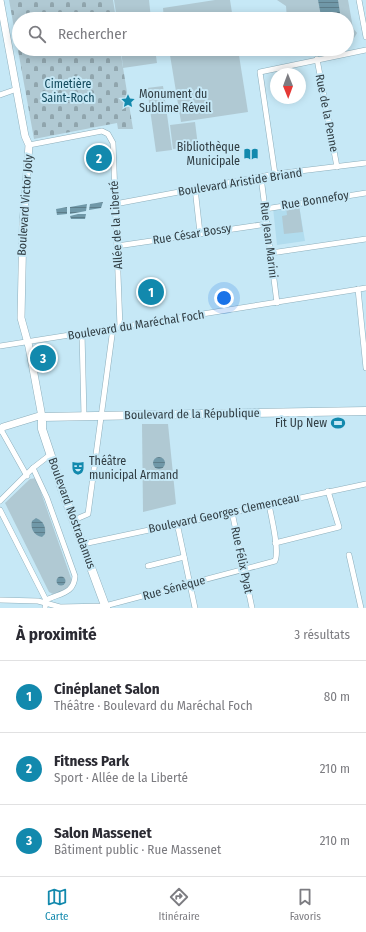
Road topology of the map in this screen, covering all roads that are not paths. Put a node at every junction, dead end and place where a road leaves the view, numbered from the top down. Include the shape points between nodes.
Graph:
1 (0, 0) edge
2 (359, 0) edge
3 (366, 37) edge
4 (366, 50) edge
5 (354, 52) edge
6 (333, 56) edge
7 (317, 59) junction
8 (17, 90) junction
9 (0, 95) edge
10 (29, 145) junction
11 (366, 163) edge
12 (337, 167) junction
13 (275, 174) junction
14 (261, 177) junction
15 (195, 188) junction
16 (366, 193) edge
17 (115, 204) junction
18 (265, 209) junction
19 (267, 224) junction
20 (200, 233) junction
21 (366, 239) edge
22 (117, 246) junction
23 (271, 253) junction
24 (366, 288) edge
25 (358, 289) junction
26 (277, 303) junction
27 (120, 327) junction
28 (113, 328) junction
29 (82, 333) junction
30 (365, 340) edge
31 (27, 342) junction
32 (0, 346) edge
33 (366, 368) edge
34 (366, 411) edge
35 (84, 416) junction
36 (101, 416) junction
37 (42, 417) junction
38 (0, 429) edge
39 (51, 454) junction
40 (33, 468) junction
41 (27, 476) junction
42 (366, 484) edge
43 (328, 491) junction
44 (0, 501) edge
45 (269, 504) junction
46 (0, 510) edge
47 (232, 512) junction
48 (74, 520) junction
49 (177, 523) junction
50 (83, 544) junction
51 (276, 544) junction
52 (349, 556) dead end
53 (184, 557) junction
54 (148, 566) dead end
55 (244, 569) junction
56 (189, 583) junction
57 (0, 600) edge
58 (46, 604) edge
59 (105, 607) edge
60 (194, 608) edge
61 (252, 608) edge
62 (361, 608) edge

1 - 8 main road, Boulevard Victor Joly
2 - 3 street
4 - 5 street
6 - 7 street
7 - 12 street, Rue de la Penne
7 - 13 street via 260,72
8 - 9 street
8 - 10 main road, Boulevard Victor Joly via 26,142
10 - 17 street, Allée de la Liberté via 102,131 108,134 113,143
10 - 31 main road, Boulevard Victor Joly via 22,225 20,300
11 - 12 street, Boulevard Aristide Briand
12 - 13 street, Boulevard Aristide Briand
13 - 14 street, Boulevard Aristide Briand
14 - 15 street, Boulevard Aristide Briand
14 - 18 street, Rue Jean Marini
15 - 17 street, Boulevard Aristide Briand
15 - 20 street
16 - 18 street, Rue Bonnefoy
17 - 22 street, Allée de la Liberté
18 - 19 street, Rue Jean Marini
19 - 20 street, Rue César Bossy
19 - 23 street, Rue Jean Marini
20 - 22 street, Rue César Bossy
21 - 23 street
22 - 27 street, Allée de la Liberté
23 - 26 street, Rue Jean Marini
24 - 25 street, Boulevard du Maréchal Foch
25 - 26 street, Boulevard du Maréchal Foch
25 - 30 street
26 - 27 street, Boulevard du Maréchal Foch
27 - 28 street, Boulevard du Maréchal Foch
28 - 29 street, Boulevard du Maréchal Foch
28 - 36 street
29 - 31 street, Boulevard du Maréchal Foch
29 - 35 street
30 - 33 street
31 - 32 street, Boulevard du Maréchal Foch
31 - 37 main road, Boulevard Victor Joly
34 - 36 main road, Boulevard de la République
35 - 36 main road, Boulevard de la République
35 - 37 main road, Boulevard de la République
36 - 48 street via 88,514
37 - 38 main road via 40,420 8,430
37 - 39 main road, Boulevard Nostradamus via 42,429
38 - 41 street
39 - 40 street
39 - 48 main road, Boulevard Nostradamus
40 - 41 street
40 - 58 street via 48,498 75,576 72,589
41 - 44 street
42 - 43 street, Boulevard Georges Clemenceau
43 - 45 street, Boulevard Georges Clemenceau
43 - 51 street via 339,527
45 - 47 street, Boulevard Georges Clemenceau
45 - 51 street
46 - 58 street
47 - 49 street, Boulevard Georges Clemenceau
47 - 55 street, Rue Félix Pyat
48 - 50 main road, Boulevard Nostradamus
49 - 50 street, Boulevard Georges Clemenceau
49 - 53 street
50 - 59 main road, Boulevard Nostradamus
51 - 55 street, Rue Sénèque via 275,561
52 - 62 street
53 - 54 street
53 - 56 street
55 - 56 street, Rue Sénèque
55 - 61 street, Rue Félix Pyat
56 - 59 street, Rue Sénèque
56 - 60 street
57 - 58 street, Rue Sénèque
58 - 59 street, Rue Sénèque via 60,607

